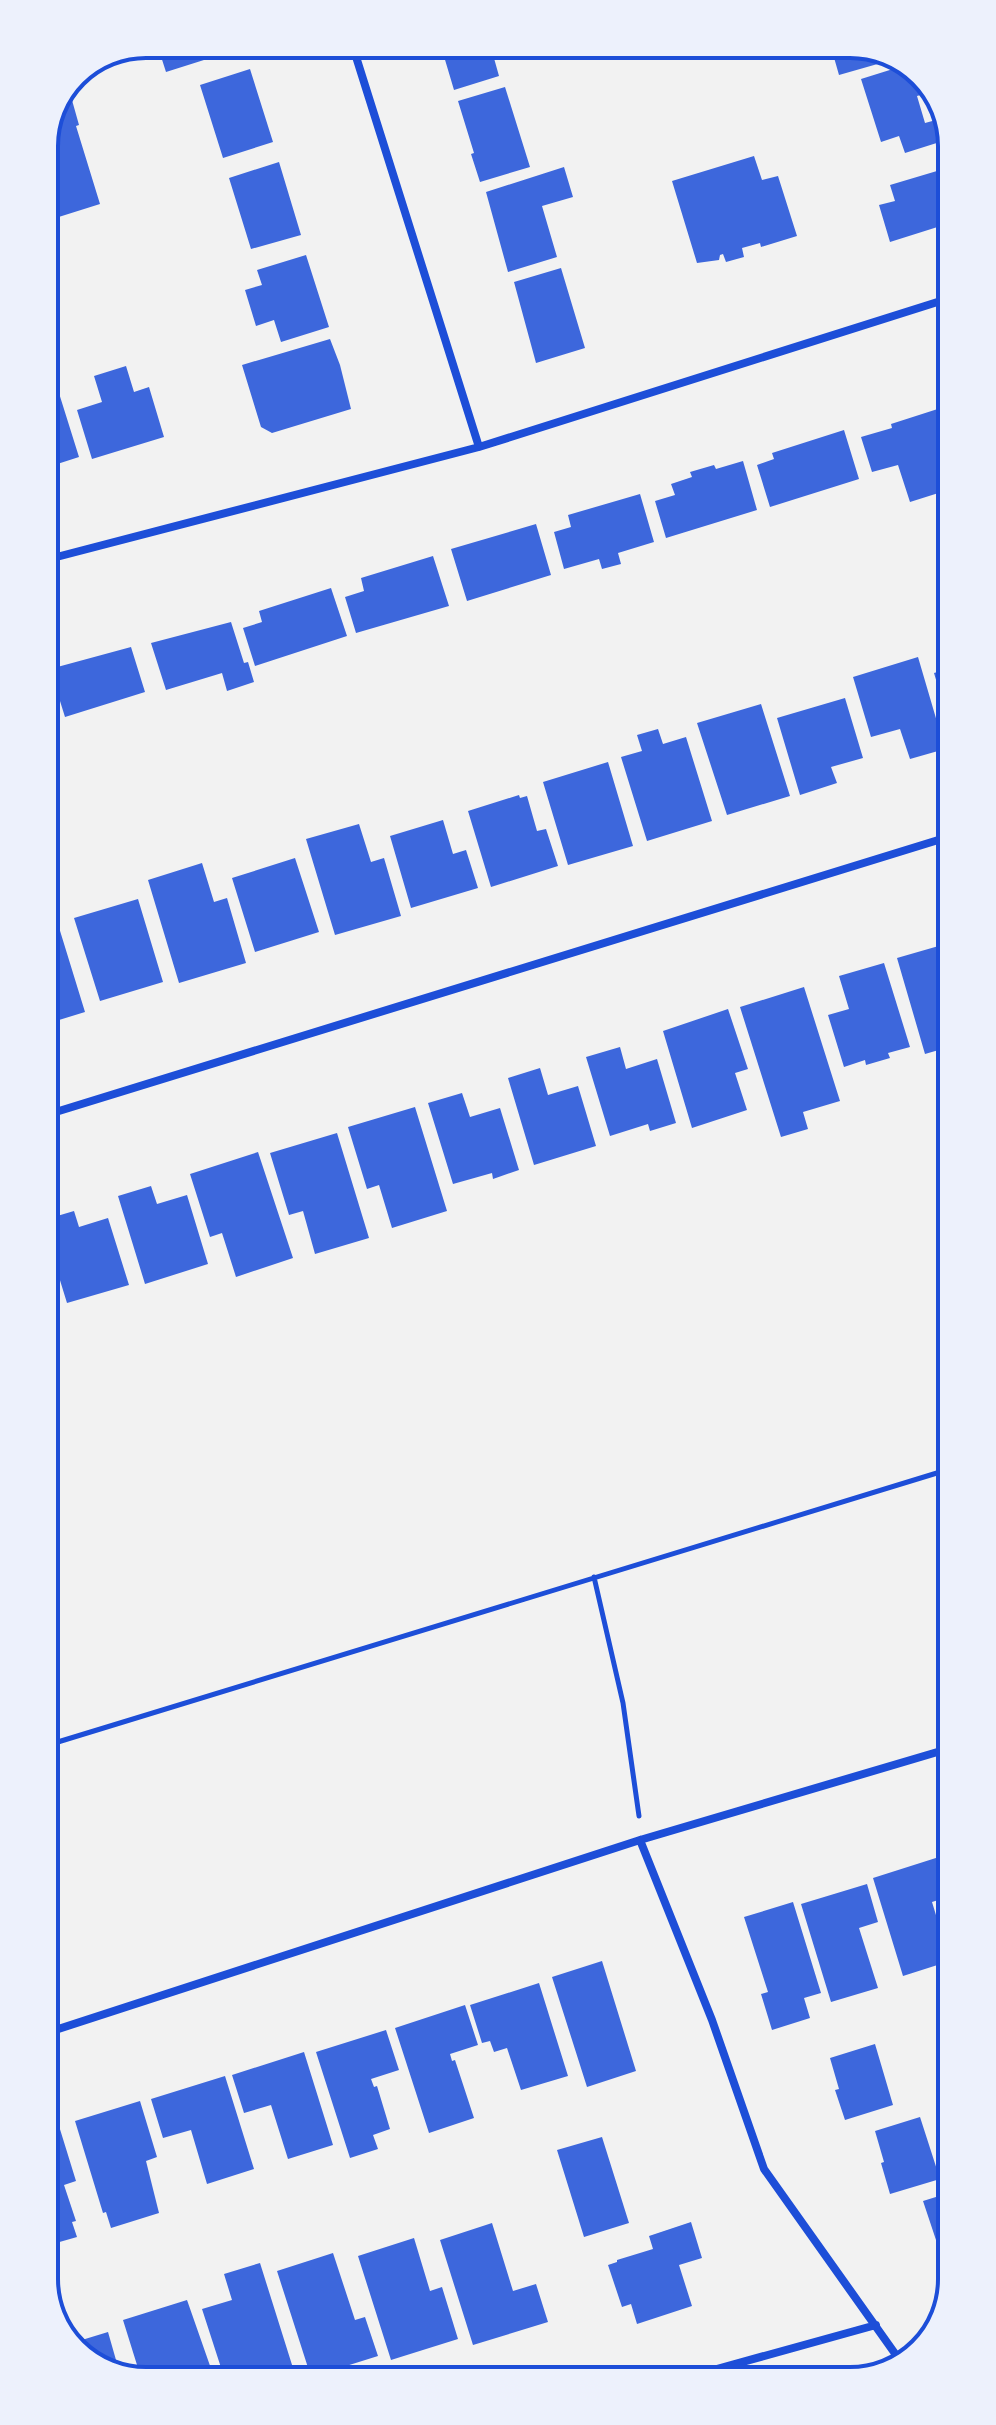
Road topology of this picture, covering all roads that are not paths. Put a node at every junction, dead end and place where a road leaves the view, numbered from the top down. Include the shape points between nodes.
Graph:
1 (356, 58) edge
2 (938, 302) edge
3 (479, 447) junction
4 (58, 557) edge
5 (938, 840) edge
6 (58, 1111) edge
7 (938, 1752) edge
8 (640, 1840) junction
9 (58, 2029) edge
10 (876, 2325) junction
11 (896, 2354) edge
12 (724, 2367) edge

1 - 3 street
2 - 3 street
3 - 4 street
5 - 6 street
7 - 8 street
8 - 9 street
8 - 10 street via 764,2169
10 - 11 street
10 - 12 street

